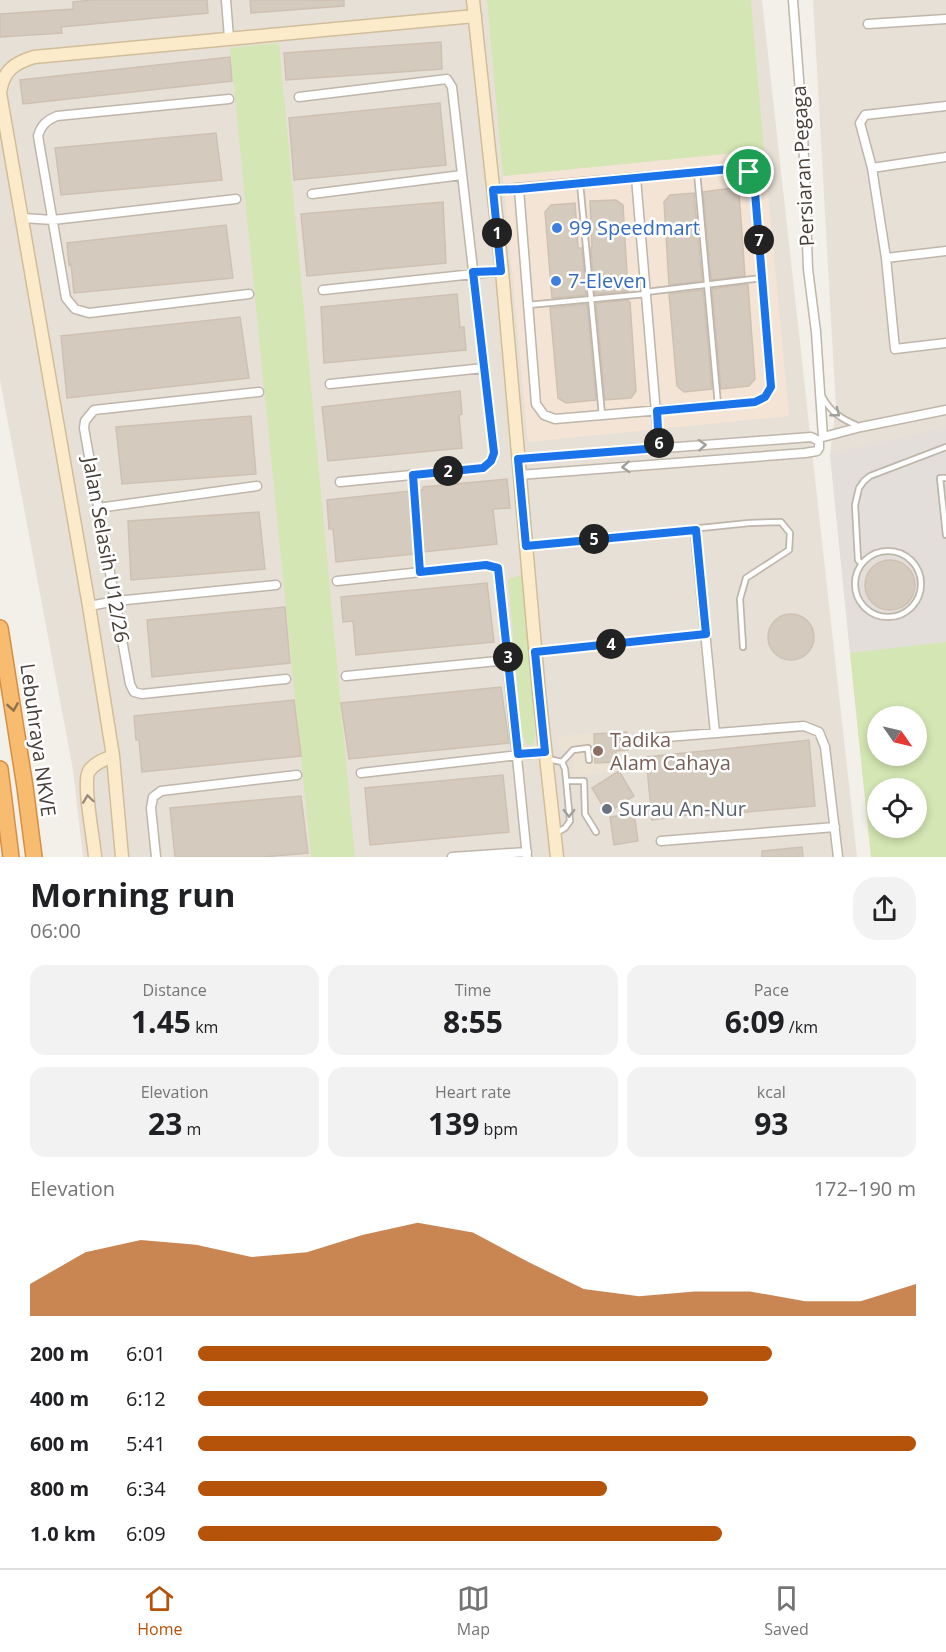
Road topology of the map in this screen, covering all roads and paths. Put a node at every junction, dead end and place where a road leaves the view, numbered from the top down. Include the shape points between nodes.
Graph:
1 (226, 0) edge
2 (473, 0) edge
3 (793, 0) edge
4 (475, 16) junction
5 (946, 18) edge
6 (868, 24) dead end
7 (229, 38) junction
8 (299, 97) dead end
9 (229, 99) dead end
10 (946, 106) edge
11 (946, 158) edge
12 (872, 168) junction
13 (697, 172) junction
14 (462, 175) junction
15 (636, 178) junction
16 (580, 183) junction
17 (519, 189) junction
18 (493, 190) junction
19 (312, 194) dead end
20 (236, 199) dead end
21 (23, 218) junction
22 (53, 220) junction
23 (946, 250) edge
24 (886, 258) junction
25 (501, 271) junction
26 (473, 272) junction
27 (762, 278) junction
28 (707, 284) junction
29 (323, 290) dead end
30 (646, 293) junction
31 (249, 294) dead end
32 (591, 299) junction
33 (528, 305) junction
34 (946, 343) edge
35 (484, 368) junction
36 (330, 384) dead end
37 (819, 391) junction
38 (259, 392) dead end
39 (718, 405) junction
40 (946, 410) edge
41 (657, 411) junction
42 (602, 415) junction
43 (861, 427) junction
44 (946, 447) edge
45 (659, 448) junction
46 (518, 459) junction
47 (413, 475) junction
48 (519, 475) junction
49 (946, 478) edge
50 (340, 482) dead end
51 (257, 486) dead end
52 (98, 508) junction
53 (696, 530) junction
54 (946, 535) edge
55 (526, 546) junction
56 (862, 564) junction
57 (420, 572) junction
58 (338, 580) dead end
59 (276, 585) dead end
60 (116, 601) junction
61 (89, 606) junction
62 (0, 628) edge
63 (706, 634) junction
64 (743, 647) dead end
65 (535, 652) junction
66 (508, 660) junction
67 (346, 676) dead end
68 (286, 679) dead end
69 (715, 733) junction
70 (654, 738) dead end
71 (518, 754) junction
72 (113, 756) junction
73 (545, 756) junction
74 (589, 760) dead end
75 (562, 762) junction
76 (0, 769) edge
77 (361, 774) dead end
78 (297, 775) dead end
79 (567, 782) junction
80 (835, 827) junction
81 (596, 832) dead end
82 (555, 833) junction
83 (661, 841) dead end
84 (527, 854) edge
85 (11, 857) edge
86 (34, 857) edge
87 (95, 857) edge
88 (122, 857) edge
89 (156, 857) edge
90 (452, 857) edge
91 (556, 857) edge
92 (838, 857) edge

1 - 7 street
2 - 4 street
3 - 37 street, Persiaran Pegaga
4 - 7 street
4 - 18 street
5 - 6 street
7 - 21 street via 34,57 12,66 4,75 0,93
8 - 14 street via 447,80 452,87
9 - 22 street via 48,119 38,136
10 - 12 street via 865,115 860,123
11 - 12 street
12 - 24 street
13 - 15 street
13 - 27 street via 741,168 754,180
13 - 28 lane
14 - 19 street
14 - 26 street
15 - 16 street
15 - 30 street
16 - 17 street
16 - 32 lane
17 - 18 street
17 - 33 street
18 - 25 street
20 - 22 street
21 - 22 street
21 - 61 street
22 - 31 street via 66,298 82,312
23 - 24 street
24 - 34 street via 895,349
25 - 26 street
25 - 46 street
26 - 29 street
26 - 35 street
27 - 28 lane
27 - 39 street via 771,387 765,397 755,402
28 - 30 lane
28 - 39 lane
30 - 32 lane
30 - 41 street
32 - 33 lane
32 - 42 lane
33 - 42 street via 536,404 544,415 555,420
35 - 36 street
35 - 47 street via 494,453 491,461 483,468
37 -> 43 lane via 837,416
37 - 43 street, Persiaran Pegaga via 823,437
38 - 52 street, Jalan Selasih U12/26 via 94,410 84,429
39 - 41 street
40 - 43 street
41 - 42 street
41 - 45 street
44 - 56 lane via 870,476 859,488 855,505 858,560
45 - 46 street
45 -> 48 street via 811,437 819,441 817,451 805,453
46 - 48 street
47 - 50 street
47 - 57 lane
48 - 55 street
49 - 54 lane via 940,478
51 - 52 street
52 - 60 street, Jalan Selasih U12/26
53 - 55 lane
53 - 63 street
53 - 64 lane via 781,522 790,533 789,550 746,578 740,599
55 - 65 street
56 - 56 lane via 883,551 909,558 918,568 921,582 916,602 907,612 894,617 868,610 859,600 855,586
57 - 58 street
57 - 66 street via 494,566 500,572
59 - 60 street
60 - 61 street
60 - 68 street, Jalan Selasih U12/26 via 134,692
61 - 72 street
62 -> 86 highway, Lebuhraya NKVE
63 - 65 street
63 - 69 street
65 - 73 street
66 - 67 street
66 - 71 street
69 - 70 street
69 - 80 street via 804,726 819,732 825,747
71 - 73 street
71 - 77 street
71 - 84 street
87 -> 72 street via 86,784 89,771
72 - 88 street
73 - 75 lane
73 - 82 street
74 - 75 lane via 588,748 573,750
75 - 79 lane
76 - 85 highway
78 - 89 street via 161,791 153,797 151,808
79 - 81 lane via 584,781 585,814
79 -> 82 lane via 570,821
80 - 83 street
80 - 92 street
82 - 91 street
84 - 90 street

